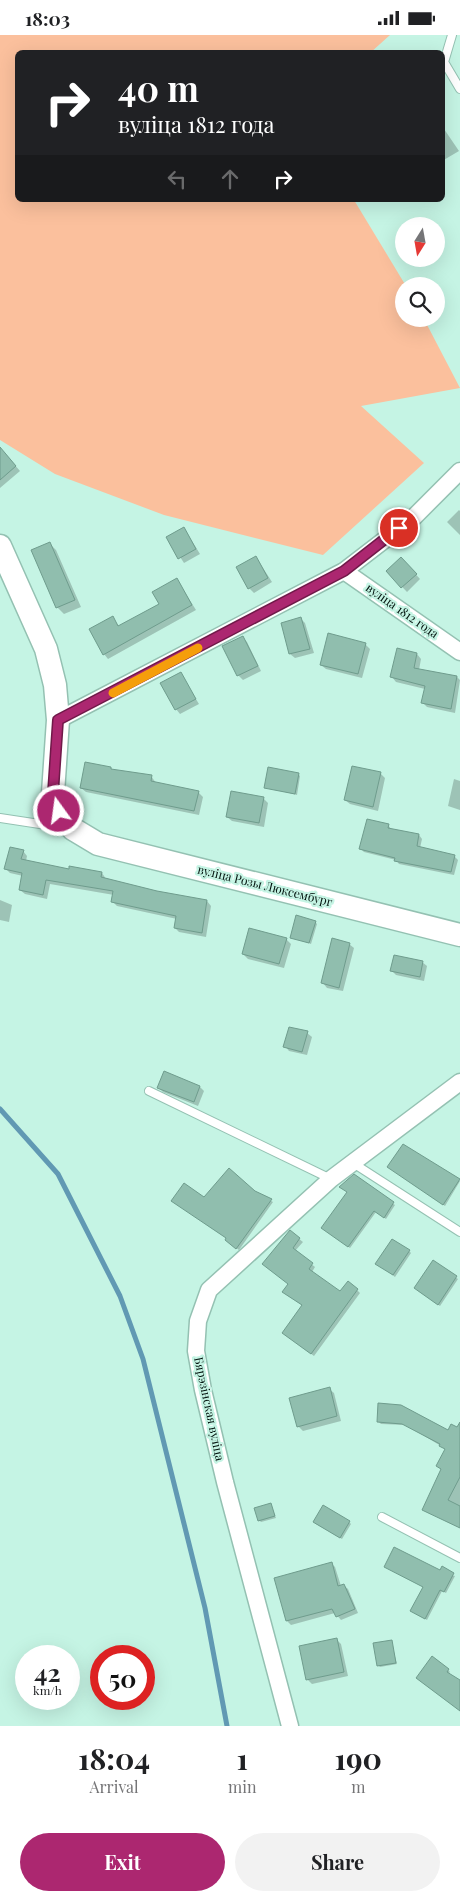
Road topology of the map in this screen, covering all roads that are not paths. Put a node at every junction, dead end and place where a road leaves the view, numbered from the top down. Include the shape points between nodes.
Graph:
1 (452, 35) edge
2 (445, 59) edge
3 (445, 64) edge
4 (460, 89) edge
5 (460, 471) edge
6 (0, 546) edge
7 (344, 571) junction
8 (460, 652) edge
9 (58, 720) junction
10 (0, 818) edge
11 (73, 829) junction
12 (460, 935) edge
13 (460, 1082) edge
14 (149, 1091) dead end
15 (354, 1163) junction
16 (330, 1179) junction
17 (460, 1232) edge
18 (382, 1517) dead end
19 (460, 1558) edge
20 (290, 1726) edge

1 - 2 lane
3 - 4 lane
5 - 7 street via 413,518
6 - 9 main road via 46,649 55,685
7 - 8 street, вуліца 1812 года
7 - 9 street
9 - 11 main road via 53,793 59,811
10 - 11 lane
11 - 12 main road, вуліца Розы Люксембург via 98,844
13 - 15 street, Бярэзінская вуліца
14 - 16 lane
15 - 16 street, Бярэзінская вуліца
15 - 17 lane
16 - 20 street, Бярэзінская вуліца via 209,1290 198,1321 196,1351 203,1390
18 - 19 lane

